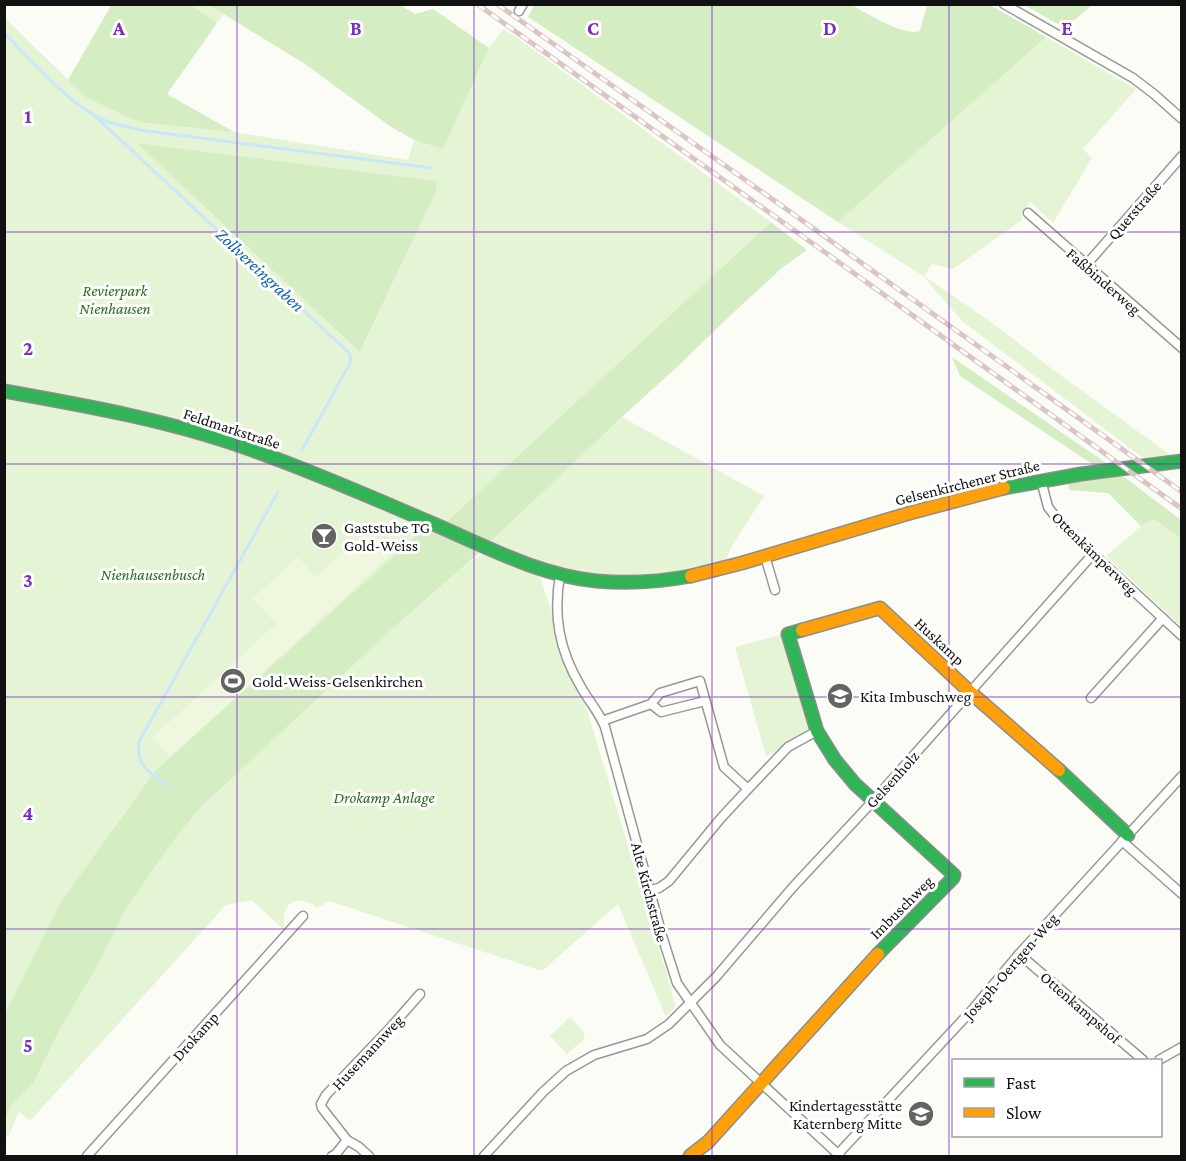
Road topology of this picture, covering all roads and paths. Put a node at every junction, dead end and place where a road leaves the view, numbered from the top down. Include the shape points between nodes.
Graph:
1 (1004, 4) edge
2 (1182, 119) edge
3 (1182, 156) edge
4 (1028, 213) dead end
5 (1086, 265) junction
6 (1182, 348) edge
7 (4, 391) edge
8 (1182, 461) edge
9 (1041, 480) junction
10 (441, 527) joint
11 (1093, 554) junction
12 (765, 556) junction
13 (561, 574) junction
14 (775, 590) dead end
15 (1163, 618) junction
16 (788, 634) joint
17 (1182, 636) edge
18 (970, 692) junction
19 (1091, 698) dead end
20 (705, 701) junction
21 (651, 704) junction
22 (602, 721) junction
23 (817, 731) junction
24 (1182, 776) edge
25 (748, 789) junction
26 (873, 801) junction
27 (1125, 838) junction
28 (650, 890) junction
29 (1182, 894) edge
30 (303, 916) dead end
31 (1019, 954) junction
32 (420, 994) dead end
33 (690, 1002) junction
34 (1182, 1047) edge
35 (1142, 1059) edge
36 (1161, 1059) edge
37 (760, 1083) junction
38 (346, 1140) junction
39 (839, 1155) edge
40 (87, 1156) edge
41 (332, 1156) edge
42 (369, 1156) edge
43 (484, 1156) edge
44 (690, 1156) edge

1 - 2 street via 1133,78
3 - 5 street, Querstraße
4 - 5 street, Faßbinderweg
5 - 6 street, Faßbinderweg
7 - 10 street, Feldmarkstraße via 209,436
8 - 9 street, Gelsenkirchener Straße
9 - 11 street, Ottenkämperweg via 1054,517
9 - 12 street, Gelsenkirchener Straße via 962,498
10 - 13 street, Gelsenkirchener Straße via 496,552
11 - 15 street, Ottenkämperweg
11 - 18 street, Gelsenholz
12 - 13 street, Gelsenkirchener Straße via 666,581 593,581
12 - 14 street
13 - 22 street, Alte Kirchstraße via 557,596 561,640 580,686
15 - 17 street, Ottenkämperweg
15 - 19 street
16 - 18 street, Huskamp via 880,608
16 - 23 street, Imbuschweg
18 - 26 street, Gelsenholz
18 - 27 street, Huskamp via 1056,767
20 - 21 street via 661,712
20 - 21 street via 700,681 660,693
20 - 25 street via 724,767
21 - 22 street
22 - 28 street, Alte Kirchstraße
23 - 25 street via 788,747
23 - 26 street, Imbuschweg via 835,760
24 - 27 street, Joseph-Oertgen-Weg
25 - 28 street via 669,881
26 - 33 street, Gelsenholz
26 - 37 street, Imbuschweg via 954,875
27 - 29 street
27 - 31 street, Joseph-Oertgen-Weg
28 - 33 street, Alte Kirchstraße via 670,964
30 - 40 street, Drokamp
31 - 35 street, Ottenkampshof
31 - 39 street, Joseph-Oertgen-Weg
32 - 38 street, Husemannweg via 322,1099 322,1108
33 - 37 street, Alte Kirchstraße via 720,1045
33 - 43 street, Gelsenholz via 647,1039 594,1055 566,1071
34 - 36 street
37 - 39 street, Alte Kirchstraße
37 - 44 street, Imbuschweg via 708,1142
38 - 41 street
38 - 42 street, Husemannweg

